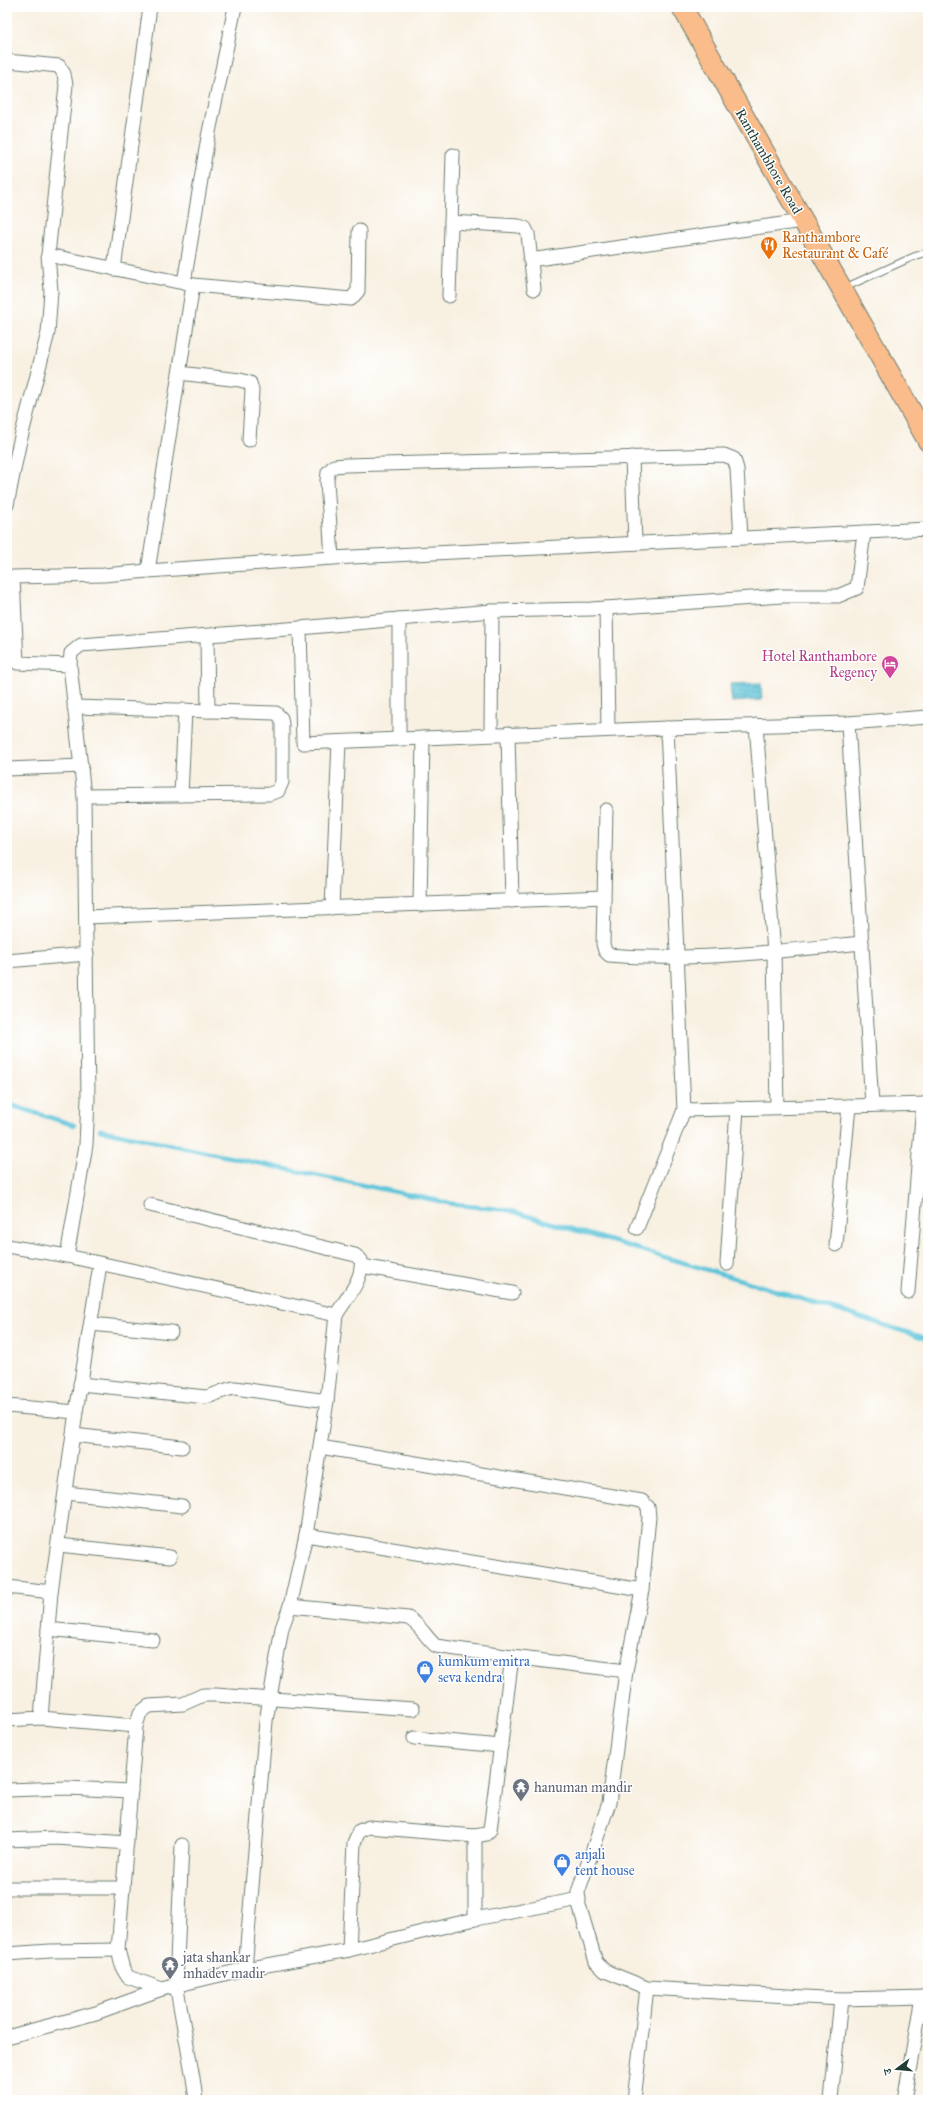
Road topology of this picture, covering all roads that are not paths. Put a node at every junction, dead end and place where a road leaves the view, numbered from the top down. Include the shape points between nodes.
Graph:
1 (150, 7) edge
2 (235, 7) edge
3 (682, 7) edge
4 (7, 60) edge
5 (453, 155) dead end
6 (803, 221) junction
7 (451, 222) junction
8 (359, 231) dead end
9 (928, 252) edge
10 (48, 255) junction
11 (530, 260) junction
12 (114, 269) junction
13 (188, 284) junction
14 (534, 289) dead end
15 (842, 289) junction
16 (450, 296) dead end
17 (179, 373) junction
18 (249, 440) dead end
19 (928, 441) edge
20 (632, 457) junction
21 (7, 505) edge
22 (928, 529) edge
23 (864, 532) junction
24 (741, 538) junction
25 (635, 543) junction
26 (332, 558) junction
27 (148, 571) junction
28 (10, 577) edge
29 (606, 608) junction
30 (492, 611) junction
31 (399, 619) junction
32 (300, 628) junction
33 (207, 637) junction
34 (12, 663) edge
35 (70, 665) junction
36 (74, 707) junction
37 (185, 710) junction
38 (208, 711) junction
39 (928, 717) edge
40 (848, 723) junction
41 (756, 725) junction
42 (667, 728) junction
43 (608, 729) junction
44 (508, 733) junction
45 (491, 734) junction
46 (423, 738) junction
47 (399, 739) junction
48 (339, 742) junction
49 (303, 743) junction
50 (282, 744) junction
51 (82, 766) junction
52 (7, 769) edge
53 (181, 795) junction
54 (84, 796) junction
55 (606, 810) dead end
56 (604, 898) junction
57 (512, 901) junction
58 (420, 905) junction
59 (332, 908) junction
60 (86, 917) junction
61 (862, 943) junction
62 (774, 952) junction
63 (87, 954) junction
64 (678, 956) junction
65 (7, 961) edge
66 (926, 1104) edge
67 (872, 1105) junction
68 (849, 1106) junction
69 (777, 1107) junction
70 (737, 1108) junction
71 (684, 1110) junction
72 (150, 1205) dead end
73 (637, 1228) dead end
74 (836, 1245) dead end
75 (7, 1246) edge
76 (67, 1256) junction
77 (727, 1264) dead end
78 (100, 1265) junction
79 (362, 1266) junction
80 (908, 1292) dead end
81 (512, 1293) dead end
82 (336, 1315) junction
83 (91, 1324) junction
84 (171, 1332) dead end
85 (80, 1384) junction
86 (327, 1401) junction
87 (7, 1406) edge
88 (76, 1412) junction
89 (73, 1435) junction
90 (182, 1447) dead end
91 (320, 1447) junction
92 (66, 1493) junction
93 (182, 1506) dead end
94 (306, 1535) junction
95 (59, 1545) junction
96 (170, 1557) dead end
97 (7, 1587) edge
98 (642, 1590) junction
99 (51, 1592) junction
100 (290, 1606) junction
101 (48, 1629) junction
102 (153, 1640) dead end
103 (512, 1657) junction
104 (626, 1671) junction
105 (270, 1698) junction
106 (413, 1709) dead end
107 (41, 1718) junction
108 (7, 1720) edge
109 (136, 1726) junction
110 (414, 1738) dead end
111 (501, 1746) junction
112 (7, 1790) edge
113 (131, 1791) junction
114 (475, 1836) junction
115 (7, 1840) edge
116 (126, 1843) junction
117 (182, 1845) dead end
118 (7, 1888) edge
119 (123, 1888) junction
120 (579, 1899) junction
121 (475, 1919) junction
122 (118, 1950) junction
123 (349, 1950) junction
124 (7, 1954) edge
125 (245, 1969) junction
126 (176, 1984) junction
127 (647, 1988) junction
128 (162, 1989) junction
129 (925, 1997) edge
130 (841, 1999) junction
131 (7, 2037) edge
132 (196, 2100) edge
133 (634, 2100) edge
134 (831, 2100) edge
135 (904, 2100) edge

1 - 12 street
2 - 13 street via 208,137
3 - 6 main road, Ranthambhore Road
4 - 10 street via 59,66 64,74 66,85
5 - 7 street
6 - 11 street
6 - 15 main road, Ranthambhore Road
7 - 11 street via 525,228 528,234
7 - 16 street
8 - 13 street via 358,291 351,299
9 - 15 lane
10 - 12 street
10 - 21 street via 48,333 19,446
11 - 14 street
12 - 13 street
13 - 17 street
15 - 19 main road, Ranthambhore Road
17 - 18 street via 250,383 252,390
17 - 27 street
20 - 24 street via 724,455 734,459 737,469
20 - 25 street
20 - 26 street via 334,466 328,472 327,481
22 - 23 street
23 - 24 street
23 - 29 street via 857,588 838,596 782,596
24 - 25 street
25 - 26 street
26 - 27 street
27 - 28 street via 104,575
28 - 34 street
29 - 30 street
29 - 43 street
30 - 31 street
30 - 45 street
31 - 32 street
31 - 47 street
32 - 33 street via 254,630
32 - 49 street
33 - 35 street via 81,645 71,653
33 - 38 street
34 - 35 street
35 - 36 street
36 - 37 street
36 - 51 street
37 - 38 street
37 - 53 street
38 - 50 street via 276,713 281,718
39 - 40 street
40 - 41 street
40 - 61 street
41 - 42 street
41 - 62 street
42 - 43 street
42 - 64 street
43 - 44 street
44 - 45 street
44 - 57 street
45 - 46 street
46 - 47 street
46 - 58 street
47 - 48 street
48 - 49 street
48 - 59 street
49 - 50 street
50 - 53 street via 282,782 278,791 269,794
51 - 52 street
51 - 54 street
53 - 54 street
54 - 60 street
55 - 56 street
56 - 57 street
56 - 64 street via 603,944 604,951 609,955
57 - 58 street
58 - 59 street
59 - 60 street
60 - 63 street
61 - 62 street
61 - 67 street
62 - 64 street
62 - 69 street
63 - 65 street
63 - 76 street via 86,1145
64 - 71 street
66 - 67 street
66 - 80 street
67 - 68 street
68 - 69 street
68 - 74 street
69 - 70 street
70 - 71 street
70 - 77 street
71 - 73 street
72 - 79 street via 354,1255 361,1260
75 - 76 street
76 - 78 street
78 - 82 street
78 - 83 street
79 - 81 street
79 - 82 street via 360,1276
82 - 86 street
83 - 84 street
83 - 85 street
85 - 86 street via 206,1397 218,1395 224,1389 235,1388
85 - 88 street
86 - 91 street
87 - 88 street
88 - 89 street
89 - 90 street
89 - 92 street
91 - 94 street
91 - 98 street via 642,1501 648,1507 649,1517
92 - 93 street
92 - 95 street
94 - 98 street
94 - 100 street
95 - 96 street
95 - 99 street
97 - 99 street
98 - 104 street
99 - 101 street
100 - 103 street via 408,1618 418,1623 428,1640 436,1646
100 - 105 street via 282,1628
101 - 102 street
101 - 107 street
103 - 104 street
103 - 111 street
104 - 120 street via 609,1803 578,1892
105 - 106 street
105 - 109 street via 203,1695 183,1704 149,1706 140,1713
105 - 125 street
107 - 108 street
107 - 109 street
109 - 113 street
110 - 111 street
111 - 114 street via 490,1830 486,1834
112 - 113 street via 67,1788
113 - 116 street
114 - 121 street
114 - 123 street via 369,1827 359,1831 354,1843
115 - 116 street via 57,1838
116 - 119 street
117 - 126 street
118 - 119 street
119 - 122 street
120 - 121 street
120 - 127 street via 596,1962 605,1971
121 - 123 street
122 - 124 street
122 - 128 street via 128,1977
123 - 125 street
125 - 126 street
126 - 128 street
126 - 132 street
127 - 130 street
127 - 133 street
128 - 131 street via 96,2013
129 - 130 street
129 - 135 street
130 - 134 street

